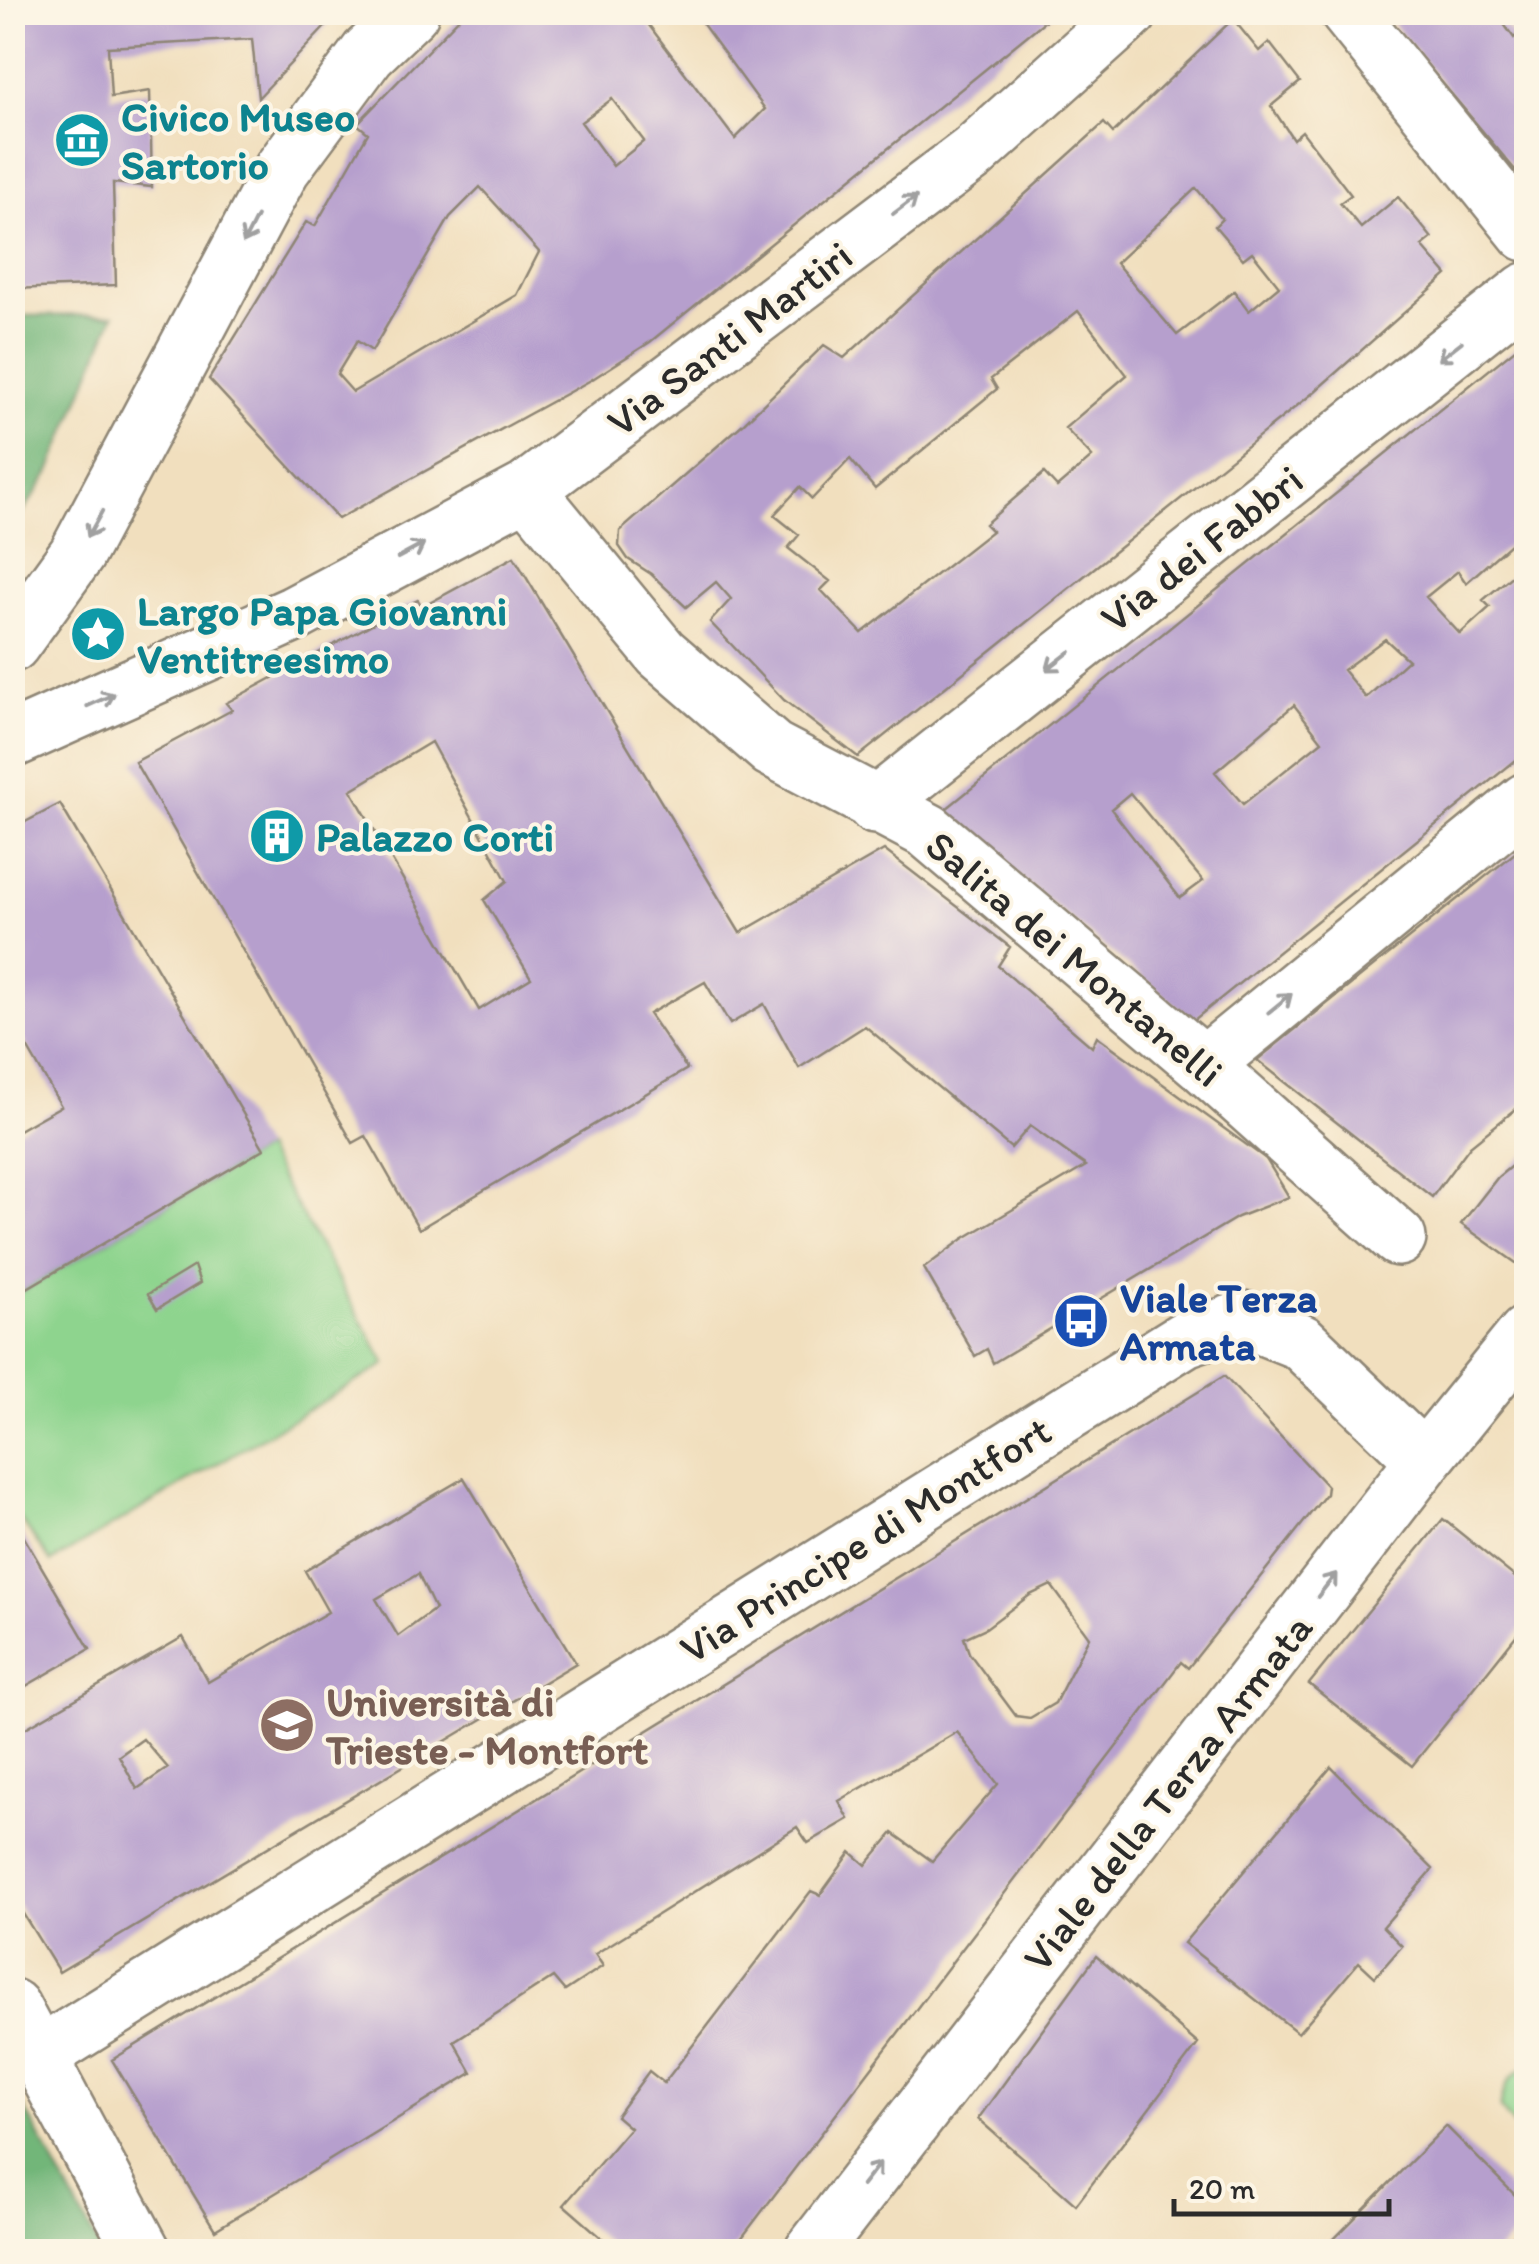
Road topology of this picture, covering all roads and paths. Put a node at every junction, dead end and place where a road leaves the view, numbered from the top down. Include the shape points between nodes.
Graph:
1 (411, 12) edge
2 (1130, 12) edge
3 (1348, 12) edge
4 (1526, 233) edge
5 (1526, 291) edge
6 (527, 490) junction
7 (12, 644) edge
8 (12, 740) edge
9 (1526, 801) edge
10 (875, 806) junction
11 (1204, 1065) junction
12 (1398, 1238) dead end
13 (1526, 1334) edge
14 (1424, 1460) junction
15 (12, 2007) edge
16 (42, 2054) junction
17 (143, 2252) edge
18 (812, 2252) edge

1 -> 7 street via 368,53 282,169 78,554
6 -> 2 street, Via Santi Martiri via 974,153
3 - 4 street
5 -> 10 street, Via dei Fabbri
8 -> 6 street, Via Santi Martiri via 294,614
6 - 10 street, Salita dei Montanelli via 662,653 772,750
11 -> 9 street
10 - 11 street, Salita dei Montanelli via 928,832
11 - 12 street, Salita dei Montanelli
13 - 14 street, Viale della Terza Armata
14 - 16 street, Via Principe di Montfort via 1300,1342 1242,1319 1185,1339
18 -> 14 street, Viale della Terza Armata
15 - 16 street
16 - 17 street

